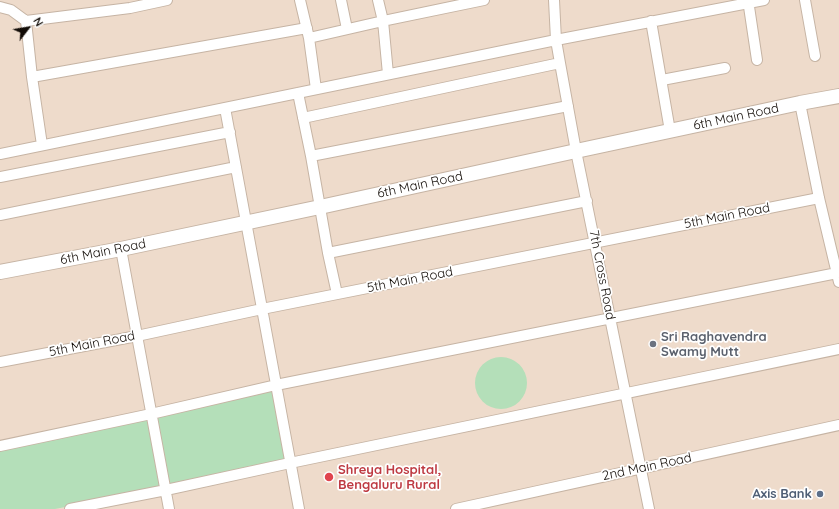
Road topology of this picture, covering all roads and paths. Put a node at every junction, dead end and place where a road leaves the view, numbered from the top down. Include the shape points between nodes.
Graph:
1 (167, 0) edge
2 (300, 0) edge
3 (341, 0) edge
4 (378, 0) edge
5 (484, 0) edge
6 (556, 0) edge
7 (764, 0) edge
8 (805, 0) edge
9 (748, 2) edge
10 (130, 4) edge
11 (0, 7) edge
12 (26, 21) junction
13 (383, 21) junction
14 (651, 21) junction
15 (307, 28) junction
16 (347, 29) junction
17 (310, 38) junction
18 (556, 40) junction
19 (815, 56) dead end
20 (757, 60) dead end
21 (560, 63) junction
22 (725, 68) dead end
23 (388, 74) junction
24 (32, 77) junction
25 (662, 80) junction
26 (316, 89) junction
27 (298, 93) junction
28 (839, 96) edge
29 (800, 103) junction
30 (568, 106) junction
31 (225, 108) junction
32 (303, 118) junction
33 (670, 131) junction
34 (230, 132) junction
35 (42, 145) junction
36 (576, 151) junction
37 (0, 154) edge
38 (311, 156) junction
39 (236, 167) junction
40 (0, 177) edge
41 (819, 198) junction
42 (587, 201) junction
43 (320, 207) junction
44 (0, 214) edge
45 (246, 222) junction
46 (596, 243) junction
47 (121, 249) junction
48 (328, 253) junction
49 (0, 272) edge
50 (838, 278) edge
51 (337, 294) junction
52 (262, 309) junction
53 (611, 318) junction
54 (137, 336) junction
55 (839, 349) edge
56 (0, 362) edge
57 (276, 385) junction
58 (626, 393) junction
59 (151, 414) junction
60 (839, 425) edge
61 (0, 446) edge
62 (290, 463) junction
63 (640, 468) junction
64 (166, 490) junction
65 (70, 509) edge
66 (169, 509) edge
67 (299, 509) edge
68 (456, 509) edge
69 (649, 509) edge

1 - 10 street
2 - 15 street
3 - 16 street
4 - 13 street
5 - 13 street
6 - 18 street, 7th Cross Road
7 - 9 street
8 - 19 street
9 - 14 street
9 - 20 street
10 - 12 street
11 - 12 street via 11,10
12 - 24 street
13 - 16 street
13 - 23 street
14 - 18 street
14 - 25 street
15 - 17 street
15 - 24 street
16 - 17 street
17 - 26 street
18 - 21 street, 7th Cross Road
18 - 23 street
21 - 30 street, 7th Cross Road
21 - 32 street
22 - 25 street
23 - 26 street
24 - 35 street
25 - 33 street
26 - 27 street
27 - 31 street
27 - 32 street
28 - 29 street, 6th Main Road
29 - 33 street, 6th Main Road
29 - 41 street
30 - 36 street, 7th Cross Road
30 - 38 street
31 - 34 street
31 - 35 street
32 - 38 street
33 - 36 street, 6th Main Road
34 - 39 street
34 - 40 street
35 - 37 street
36 - 42 street, 7th Cross Road
36 - 43 street, 6th Main Road
38 - 43 street
39 - 44 street
39 - 45 street
41 - 46 street, 5th Main Road
41 - 50 street
42 - 46 street, 7th Cross Road
42 - 48 street
43 - 45 street, 6th Main Road
43 - 48 street
45 - 47 street, 6th Main Road
45 - 52 street
46 - 51 street, 5th Main Road
46 - 53 street, 7th Cross Road
47 - 49 street, 6th Main Road
47 - 54 street
48 - 51 street
50 - 53 street
51 - 52 street, 5th Main Road
52 - 54 street, 5th Main Road
52 - 57 street
53 - 57 street
53 - 58 street, 7th Cross Road
54 - 56 street, 5th Main Road
54 - 59 street
55 - 58 street
57 - 59 street
57 - 62 street
58 - 62 street
58 - 63 street, 7th Cross Road
59 - 61 street
59 - 64 street
60 - 63 street, 2nd Main Road
62 - 64 street
62 - 67 street
63 - 68 street, 2nd Main Road
63 - 69 street, 7th Cross Road
64 - 65 street
64 - 66 street

